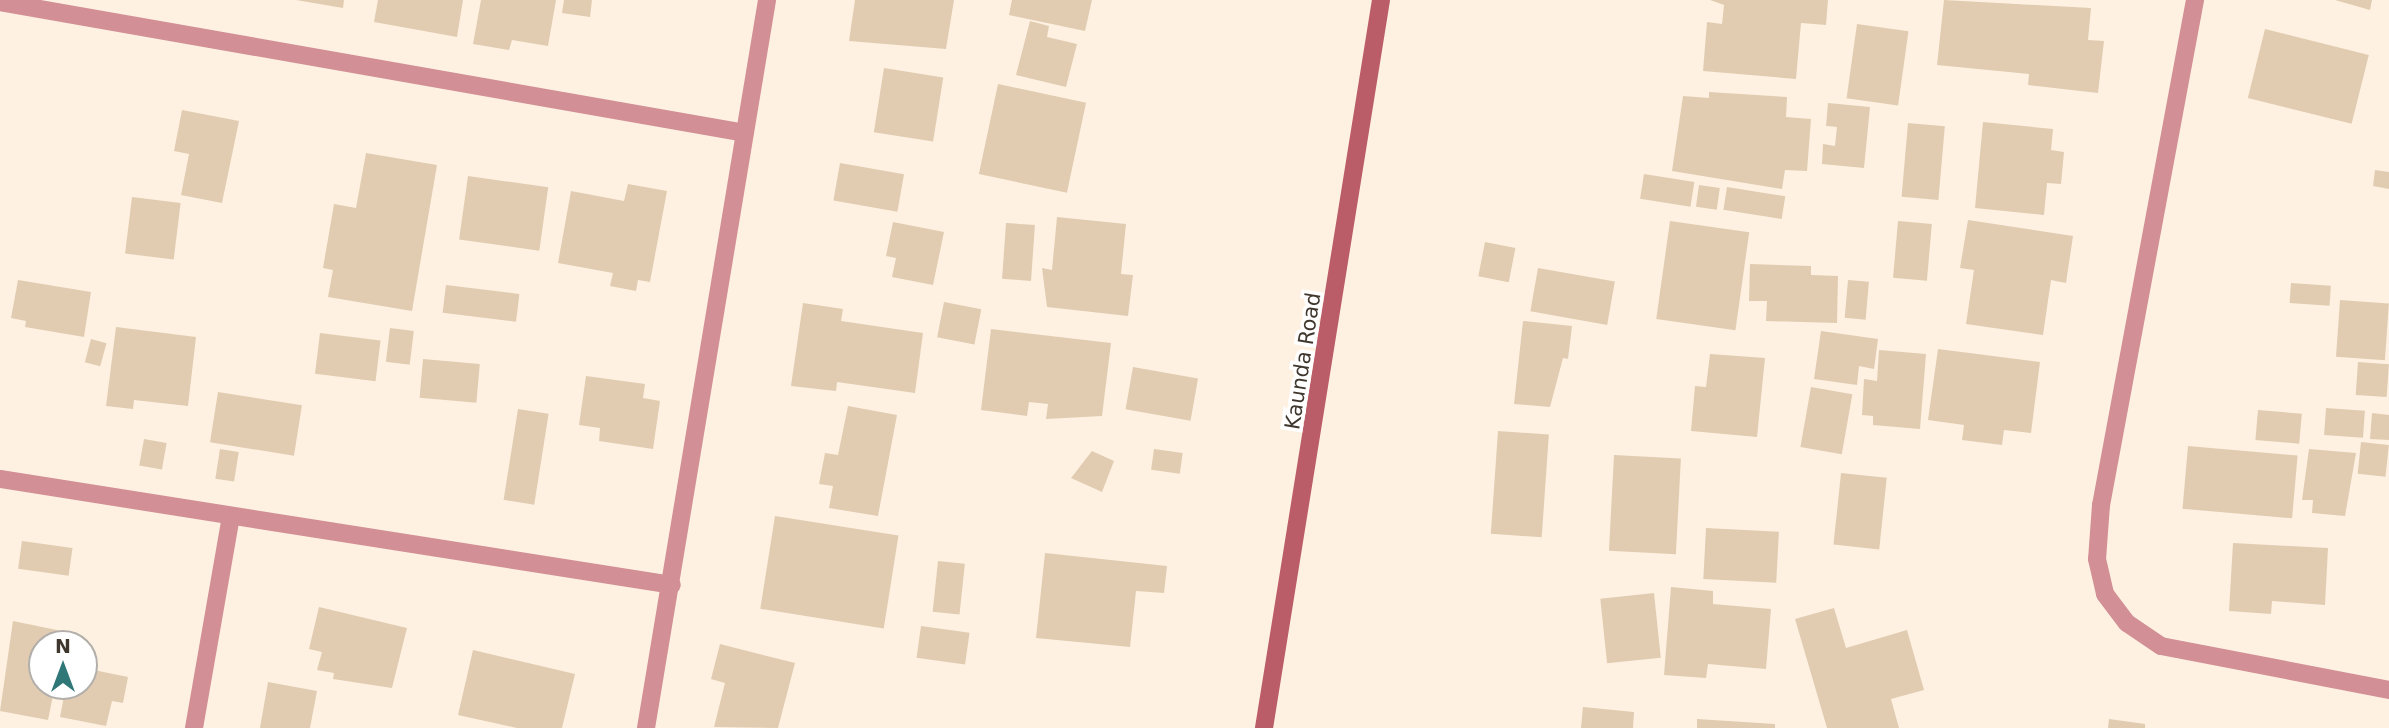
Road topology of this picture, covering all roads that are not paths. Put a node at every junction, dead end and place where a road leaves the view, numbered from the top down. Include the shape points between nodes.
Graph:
1 (768, 0) edge
2 (1381, 0) edge
3 (2196, 0) edge
4 (0, 2) edge
5 (745, 133) junction
6 (0, 479) edge
7 (231, 516) junction
8 (671, 585) junction
9 (2389, 690) edge
10 (194, 728) edge
11 (646, 728) edge
12 (1264, 728) edge

1 - 5 street
2 - 12 street, Kaunda Road
3 - 9 street via 2101,505 2097,559 2105,594 2127,623 2161,646
4 - 5 street
5 - 8 street
6 - 7 street
7 - 8 street
7 - 10 street
8 - 11 street

